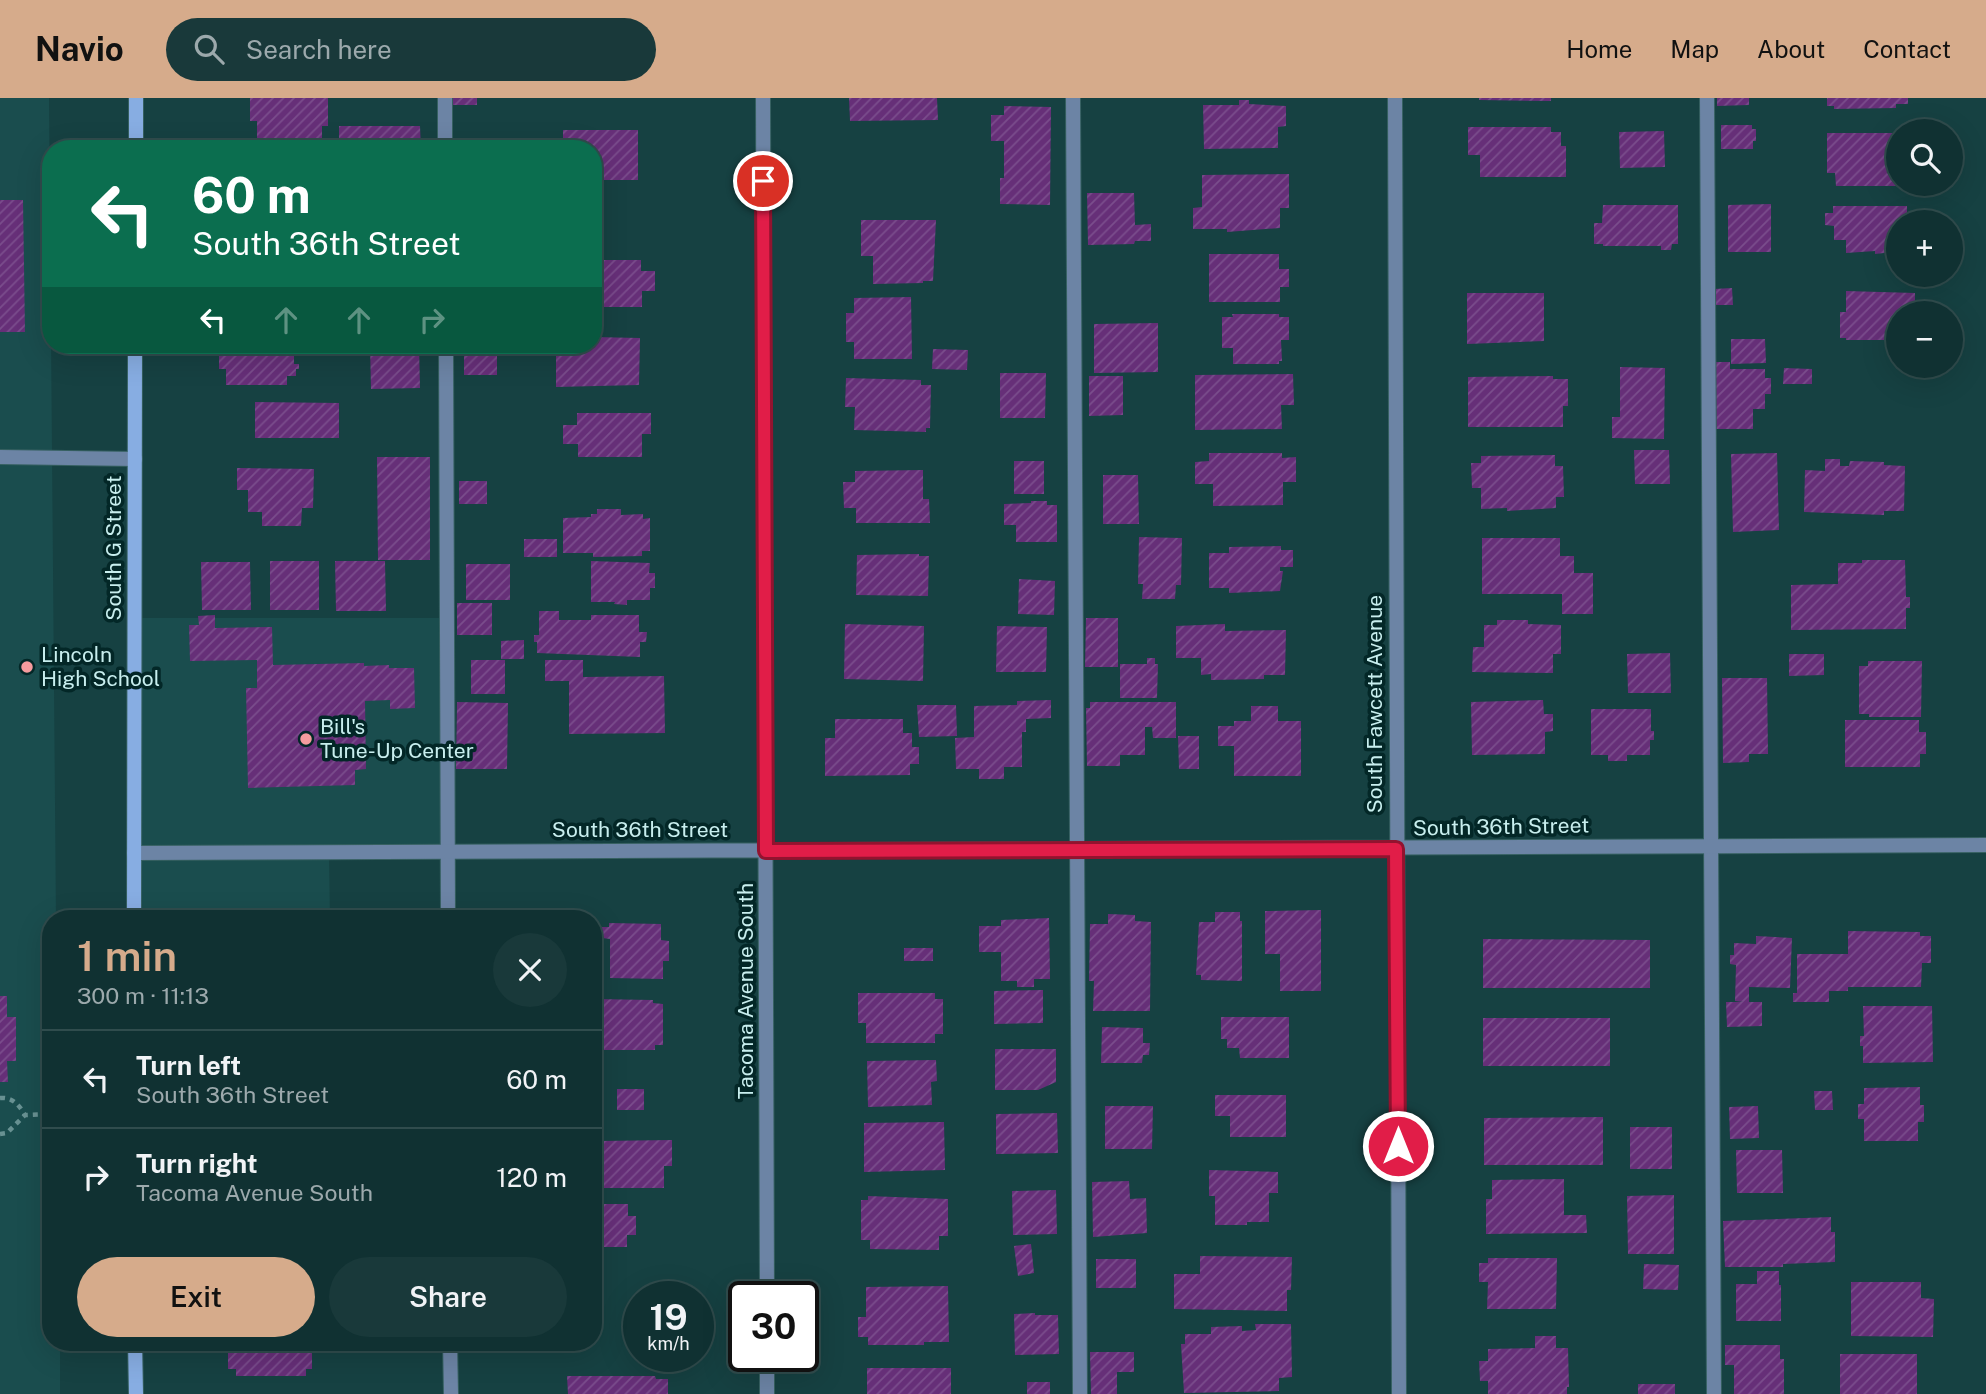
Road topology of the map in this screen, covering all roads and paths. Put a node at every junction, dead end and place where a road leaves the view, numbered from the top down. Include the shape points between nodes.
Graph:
1 (136, 98) edge
2 (444, 98) edge
3 (763, 98) edge
4 (1073, 98) edge
5 (1395, 98) edge
6 (1707, 98) edge
7 (136, 140) edge
8 (445, 140) edge
9 (135, 354) edge
10 (446, 354) edge
11 (0, 457) edge
12 (135, 458) junction
13 (1986, 845) edge
14 (1711, 846) junction
15 (1396, 849) junction
16 (1077, 850) junction
17 (766, 851) junction
18 (448, 852) junction
19 (134, 853) junction
20 (134, 910) edge
21 (448, 910) edge
22 (0, 1098) edge
23 (42, 1114) edge
24 (25, 1115) junction
25 (0, 1135) edge
26 (767, 1281) edge
27 (135, 1351) edge
28 (450, 1351) edge
29 (767, 1372) edge
30 (136, 1394) edge
31 (451, 1394) edge
32 (767, 1394) edge
33 (1080, 1394) edge
34 (1399, 1394) edge
35 (1714, 1394) edge

1 - 7 street
2 - 8 street
3 - 17 street, Tacoma Avenue South
4 - 16 street
5 - 15 street, South Fawcett Avenue
6 - 14 street
9 - 12 street, South G Street
10 - 18 street
11 - 12 street
12 - 19 street, South G Street
13 - 14 street, South 36th Street
14 - 15 street, South 36th Street
14 - 35 street
15 - 16 street, South 36th Street
15 - 34 street, South Fawcett Avenue
16 - 17 street, South 36th Street
16 - 33 street
17 - 18 street, South 36th Street
17 - 26 street, Tacoma Avenue South
18 - 19 street, South 36th Street
18 - 21 street
19 - 20 street, South G Street
22 - 24 path via 18,1103
23 - 24 path
24 - 25 path
27 - 30 street
28 - 31 street
29 - 32 street

